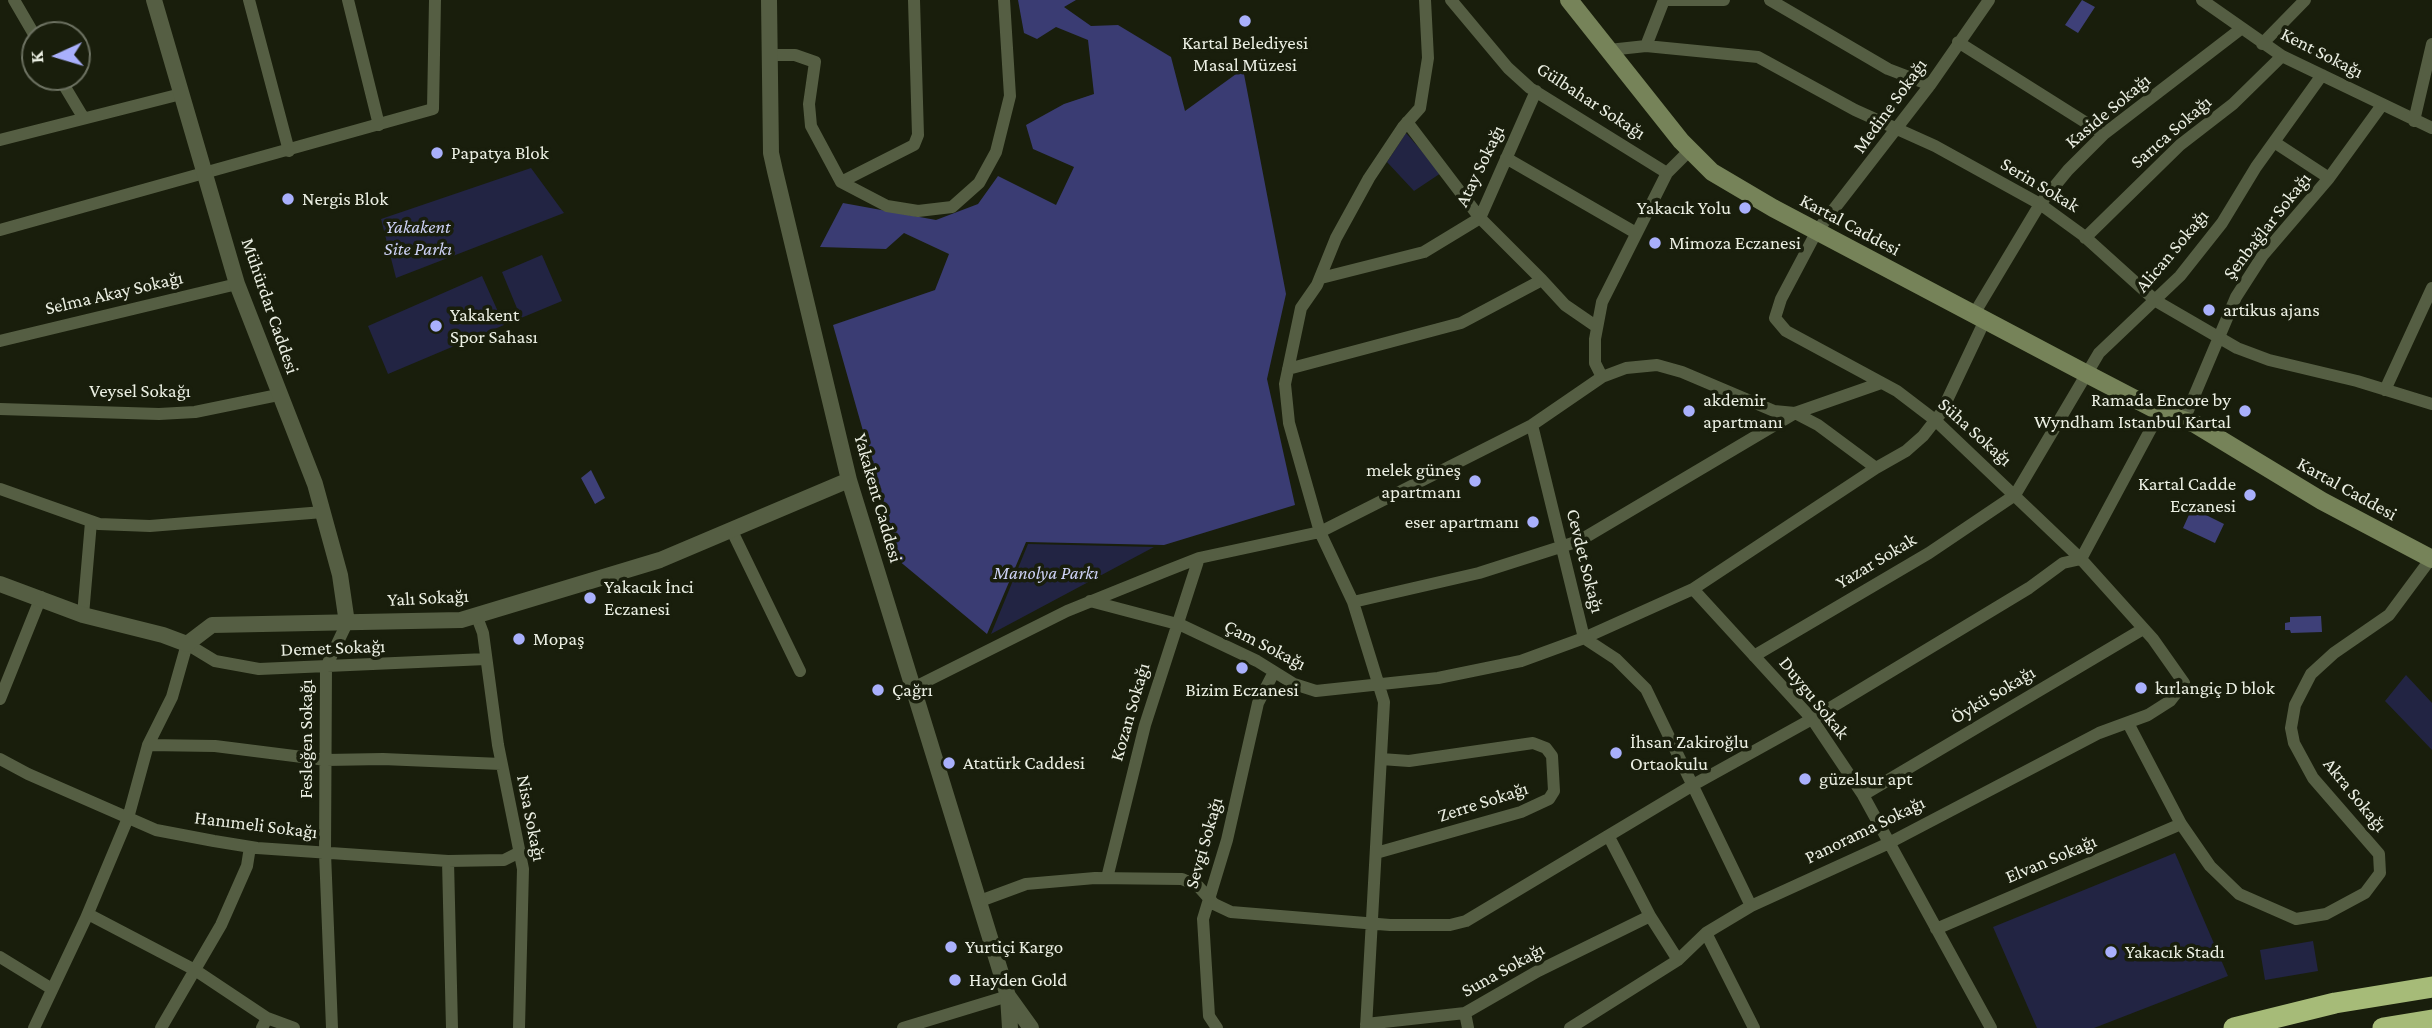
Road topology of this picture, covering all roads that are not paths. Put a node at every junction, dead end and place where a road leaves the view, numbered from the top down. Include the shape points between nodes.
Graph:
1 (14, 0) edge
2 (155, 0) edge
3 (249, 0) edge
4 (348, 0) edge
5 (435, 0) edge
6 (769, 0) edge
7 (914, 0) edge
8 (1004, 0) edge
9 (1425, 0) edge
10 (1451, 0) edge
11 (1569, 0) edge
12 (1667, 0) edge
13 (1722, 0) edge
14 (1770, 0) edge
15 (1989, 0) edge
16 (2202, 0) edge
17 (2305, 0) edge
18 (26, 21) edge
19 (2242, 28) junction
20 (1958, 42) junction
21 (2262, 44) junction
22 (2432, 44) edge
23 (1646, 46) junction
24 (1609, 50) junction
25 (771, 55) junction
26 (2282, 56) junction
27 (2322, 75) junction
28 (1930, 85) junction
29 (67, 91) edge
30 (1536, 91) junction
31 (181, 94) junction
32 (2382, 105) junction
33 (83, 117) junction
34 (2414, 121) junction
35 (1407, 122) junction
36 (379, 125) junction
37 (2432, 128) edge
38 (1895, 129) junction
39 (2104, 134) junction
40 (0, 140) edge
41 (2274, 142) junction
42 (1690, 150) junction
43 (289, 152) junction
44 (1506, 158) junction
45 (1667, 173) junction
46 (206, 174) junction
47 (2329, 178) junction
48 (841, 182) junction
49 (2040, 204) junction
50 (1480, 218) junction
51 (0, 230) edge
52 (1816, 231) junction
53 (1636, 233) junction
54 (2085, 238) junction
55 (1321, 278) junction
56 (1542, 280) junction
57 (237, 284) junction
58 (2432, 288) edge
59 (2156, 301) junction
60 (1979, 317) junction
61 (1597, 327) junction
62 (2218, 334) junction
63 (0, 341) edge
64 (1288, 369) junction
65 (2087, 374) junction
66 (1602, 377) junction
67 (1881, 383) junction
68 (2385, 390) junction
69 (278, 395) junction
70 (2432, 404) edge
71 (0, 409) edge
72 (1795, 413) junction
73 (2171, 416) junction
74 (1935, 420) junction
75 (1532, 425) junction
76 (1876, 468) junction
77 (849, 480) junction
78 (0, 489) edge
79 (2015, 495) junction
80 (323, 512) junction
81 (91, 522) junction
82 (730, 529) junction
83 (1320, 532) junction
84 (1562, 548) junction
85 (1199, 558) junction
86 (2432, 558) edge
87 (2081, 559) junction
88 (0, 583) edge
89 (1693, 589) junction
90 (41, 597) junction
91 (1090, 601) junction
92 (1353, 602) junction
93 (83, 615) junction
94 (477, 617) junction
95 (347, 623) junction
96 (1176, 624) junction
97 (2143, 629) junction
98 (1584, 638) junction
99 (187, 644) junction
100 (1754, 656) junction
101 (486, 659) junction
102 (326, 667) junction
103 (800, 671) dead end
104 (1275, 672) junction
105 (2184, 682) joint
106 (1381, 684) junction
107 (913, 688) junction
108 (0, 699) edge
109 (1812, 719) junction
110 (2128, 723) junction
111 (148, 745) junction
112 (1381, 758) junction
113 (0, 760) edge
114 (326, 760) junction
115 (502, 764) junction
116 (1692, 785) junction
117 (1863, 795) junction
118 (128, 818) junction
119 (2180, 824) junction
120 (1609, 837) junction
121 (1887, 844) junction
122 (250, 847) junction
123 (520, 852) junction
124 (325, 853) junction
125 (1376, 853) junction
126 (449, 861) junction
127 (1107, 878) junction
128 (1208, 898) junction
129 (980, 901) junction
130 (1751, 906) junction
131 (88, 914) junction
132 (1650, 916) junction
133 (1372, 923) junction
134 (1936, 929) junction
135 (1706, 933) junction
136 (0, 957) edge
137 (1678, 960) junction
138 (195, 970) junction
139 (2432, 987) edge
140 (52, 989) junction
141 (1008, 996) junction
142 (2432, 997) edge
143 (1465, 1013) junction
144 (2432, 1020) edge
145 (265, 1023) edge
146 (1366, 1026) edge
147 (907, 1027) edge
148 (34, 1028) edge
149 (161, 1028) edge
150 (294, 1028) edge
151 (332, 1028) edge
152 (452, 1028) edge
153 (519, 1028) edge
154 (1010, 1028) edge
155 (1031, 1028) edge
156 (1217, 1028) edge
157 (1468, 1028) edge
158 (1570, 1028) edge
159 (1754, 1028) edge
160 (1990, 1028) edge
161 (2234, 1028) edge
162 (2282, 1028) edge
163 (2383, 1028) edge

1 - 18 street
2 - 31 street, Mühürdar Caddesi
3 - 43 street
4 - 36 street
5 - 36 street via 433,109
6 - 25 street, Yakakent Caddesi
7 - 48 street via 918,135 914,145
8 - 48 street via 1010,96 996,152 979,183 952,207 918,211 887,206
9 - 35 street via 1428,58 1420,108
10 - 30 street, Gülbahar Sokağı via 1508,68
11 - 24 main road, Kartal Caddesi
12 - 13 street
12 - 23 street
14 - 28 street via 1888,69
15 - 20 street, Medine Sokağı
16 - 19 street, Kent Sokağı
17 - 21 street
19 - 21 street, Kent Sokağı
19 - 39 street, Kaside Sokağı
20 - 28 street, Medine Sokağı
20 - 39 street
21 - 26 street, Kent Sokağı
22 - 34 street
23 - 24 street, Serin Sokak
23 - 38 street, Serin Sokak via 1758,57
24 - 42 main road, Kartal Caddesi
25 - 48 street via 795,55 815,62 811,126
25 - 77 street, Yakakent Caddesi via 771,153
26 - 27 street, Kent Sokağı
26 - 54 street, Sarıca Sokağı via 2233,104 2180,145
27 - 32 street, Kent Sokağı
27 - 41 street, Alican Sokağı
28 - 38 street, Medine Sokağı
29 - 33 street
30 - 44 street, Atay Sokağı
30 - 45 street, Gülbahar Sokağı
31 - 33 street
31 - 46 street, Mühürdar Caddesi
32 - 34 street, Kent Sokağı
32 - 47 street, Şenbağlar Sokağı
33 - 40 street
34 - 37 street, Kent Sokağı
35 - 50 street
35 - 55 street via 1336,238
36 - 43 street
38 - 49 street, Serin Sokak
38 - 52 street, Medine Sokağı
39 - 49 street, Kaside Sokağı
41 - 47 street
41 - 59 street, Alican Sokağı via 2222,223
42 - 45 street
42 - 52 main road, Kartal Caddesi via 1712,172
43 - 46 street
44 - 50 street, Atay Sokağı
44 - 53 street
45 - 53 street
46 - 51 street
46 - 57 street, Mühürdar Caddesi
47 - 62 street, Şenbağlar Sokağı via 2263,255
49 - 54 street, Serin Sokak
49 - 60 street, Kaside Sokağı
50 - 55 street, Atay Sokağı via 1424,252
50 - 56 street
52 - 60 main road, Kartal Caddesi
52 - 67 street, Süha Sokağı via 1774,318 1786,331
53 - 61 street via 1602,302
54 - 59 street, Serin Sokak
55 - 64 street via 1301,308
56 - 61 street via 1565,305
56 - 64 street via 1461,323
57 - 63 street, Selma Akay Sokağı
57 - 69 street, Mühürdar Caddesi
58 - 68 street
59 - 62 street, Serin Sokak
59 - 65 street, Alican Sokağı via 2099,353
60 - 65 main road, Kartal Caddesi
60 - 74 street, Kaside Sokağı
61 - 66 street via 1595,363
62 - 68 street, Serin Sokak via 2236,348 2269,360
62 - 73 street, Şenbağlar Sokağı
64 - 83 street via 1289,424
65 - 73 main road, Kartal Caddesi
65 - 79 street, Alican Sokağı
66 - 72 street via 1626,368 1657,365 1774,411
66 - 75 street
67 - 72 street
67 - 74 street, Süha Sokağı
68 - 70 street, Serin Sokak
69 - 71 street, Veysel Sokağı via 183,412
69 - 80 street, Mühürdar Caddesi via 307,460
72 - 76 street
72 - 84 street
73 - 86 main road, Kartal Caddesi via 2191,435 2242,454
73 - 87 street, Şenbağlar Sokağı
74 - 76 street, Kaside Sokağı via 1906,451
74 - 79 street, Süha Sokağı
75 - 83 street
75 - 84 street, Cevdet Sokağı
76 - 89 street, Çam Sokağı
77 - 82 street, Yalı Sokağı
77 - 107 street, Yakakent Caddesi
78 - 81 street
79 - 87 street, Süha Sokağı
79 - 100 street, Yazar Sokak via 1929,553
80 - 81 street via 150,526
80 - 95 street, Mühürdar Caddesi
81 - 93 street
82 - 94 street, Yalı Sokağı via 660,560
82 - 103 street
83 - 85 street
83 - 92 street
84 - 92 street
84 - 98 street, Cevdet Sokağı
85 - 91 street
85 - 96 street, Kozan Sokağı
86 - 119 street, Akra Sokağı via 2389,615 2311,674 2295,705 2294,743 2313,778 2379,854 2381,873 2365,893 2326,914 2297,919 2239,894 2210,866
87 - 97 street, Süha Sokağı
87 - 109 street via 2063,563
88 - 90 street
89 - 98 street, Çam Sokağı
89 - 100 street, Duygu Sokak
90 - 93 street
90 - 108 street
91 - 96 street, Çam Sokağı
91 - 107 street
92 - 106 street
93 - 99 street
94 - 95 street, Yalı Sokağı
94 - 101 street, Nisa Sokağı
95 - 99 street, Yalı Sokağı via 212,625
95 - 102 street, Fesleğen Sokağı
96 - 104 street, Çam Sokağı
96 - 127 street, Kozan Sokağı
97 - 105 street, Süha Sokağı
97 - 117 street, Öykü Sokağı
98 - 106 street, Çam Sokağı via 1521,661
98 - 116 street, Cevdet Sokağı via 1616,659 1646,689
99 - 102 street, Demet Sokağı via 200,654 239,667
99 - 111 street via 172,697
100 - 109 street, Duygu Sokak
101 - 102 street, Demet Sokağı
101 - 115 street, Nisa Sokağı
102 - 114 street, Fesleğen Sokağı
104 - 106 street, Çam Sokağı via 1316,691
104 - 128 street, Sevgi Sokağı via 1258,703 1227,840
105 - 110 street, Panorama Sokağı via 2170,701
106 - 112 street
107 - 129 street, Yakakent Caddesi
109 - 116 street
109 - 117 street, Duygu Sokak
110 - 119 street, Akra Sokağı
110 - 121 street, Panorama Sokağı via 2008,778
111 - 114 street via 215,746
111 - 118 street
112 - 125 street
112 - 125 street, Zerre Sokağı via 1409,761 1533,743 1552,756 1555,791 1549,799 1521,812
113 - 118 street, Hanımeli Sokağı
114 - 115 street
114 - 124 street, Fesleğen Sokağı
115 - 123 street, Nisa Sokağı
116 - 120 street
116 - 130 street, Cevdet Sokağı
117 - 121 street, Duygu Sokak
118 - 122 street, Hanımeli Sokağı via 156,830
118 - 131 street
119 - 134 street, Elvan Sokağı
120 - 132 street
120 - 133 street via 1466,921 1450,925
121 - 130 street, Panorama Sokağı
121 - 134 street, Duygu Sokak
122 - 124 street, Hanımeli Sokağı
122 - 138 street via 247,866 221,925
123 - 126 street, Hanımeli Sokağı via 504,860
123 - 153 street, Nisa Sokağı
124 - 126 street, Hanımeli Sokağı
124 - 151 street, Fesleğen Sokağı
125 - 133 street
126 - 152 street
127 - 128 street via 1182,879 1198,886
127 - 129 street via 1026,884
128 - 133 street via 1231,912
128 - 156 street, Sevgi Sokağı via 1203,919 1206,986 1209,1016
129 - 141 street, Yakakent Caddesi
130 - 135 street, Panorama Sokağı
131 - 138 street
131 - 140 street
132 - 137 street
132 - 143 street, Suna Sokağı
133 - 146 street
134 - 160 street, Duygu Sokak
135 - 137 street, Panorama Sokağı
135 - 159 street
136 - 140 street
137 - 158 street, Panorama Sokağı
138 - 145 street
138 - 149 street
139 - 161 highway via 2335,1003
140 - 148 street
141 - 147 street
141 - 154 street
141 - 155 street
142 - 162 highway
143 - 146 street, Suna Sokağı
143 - 157 street
144 - 163 highway
145 - 150 street

